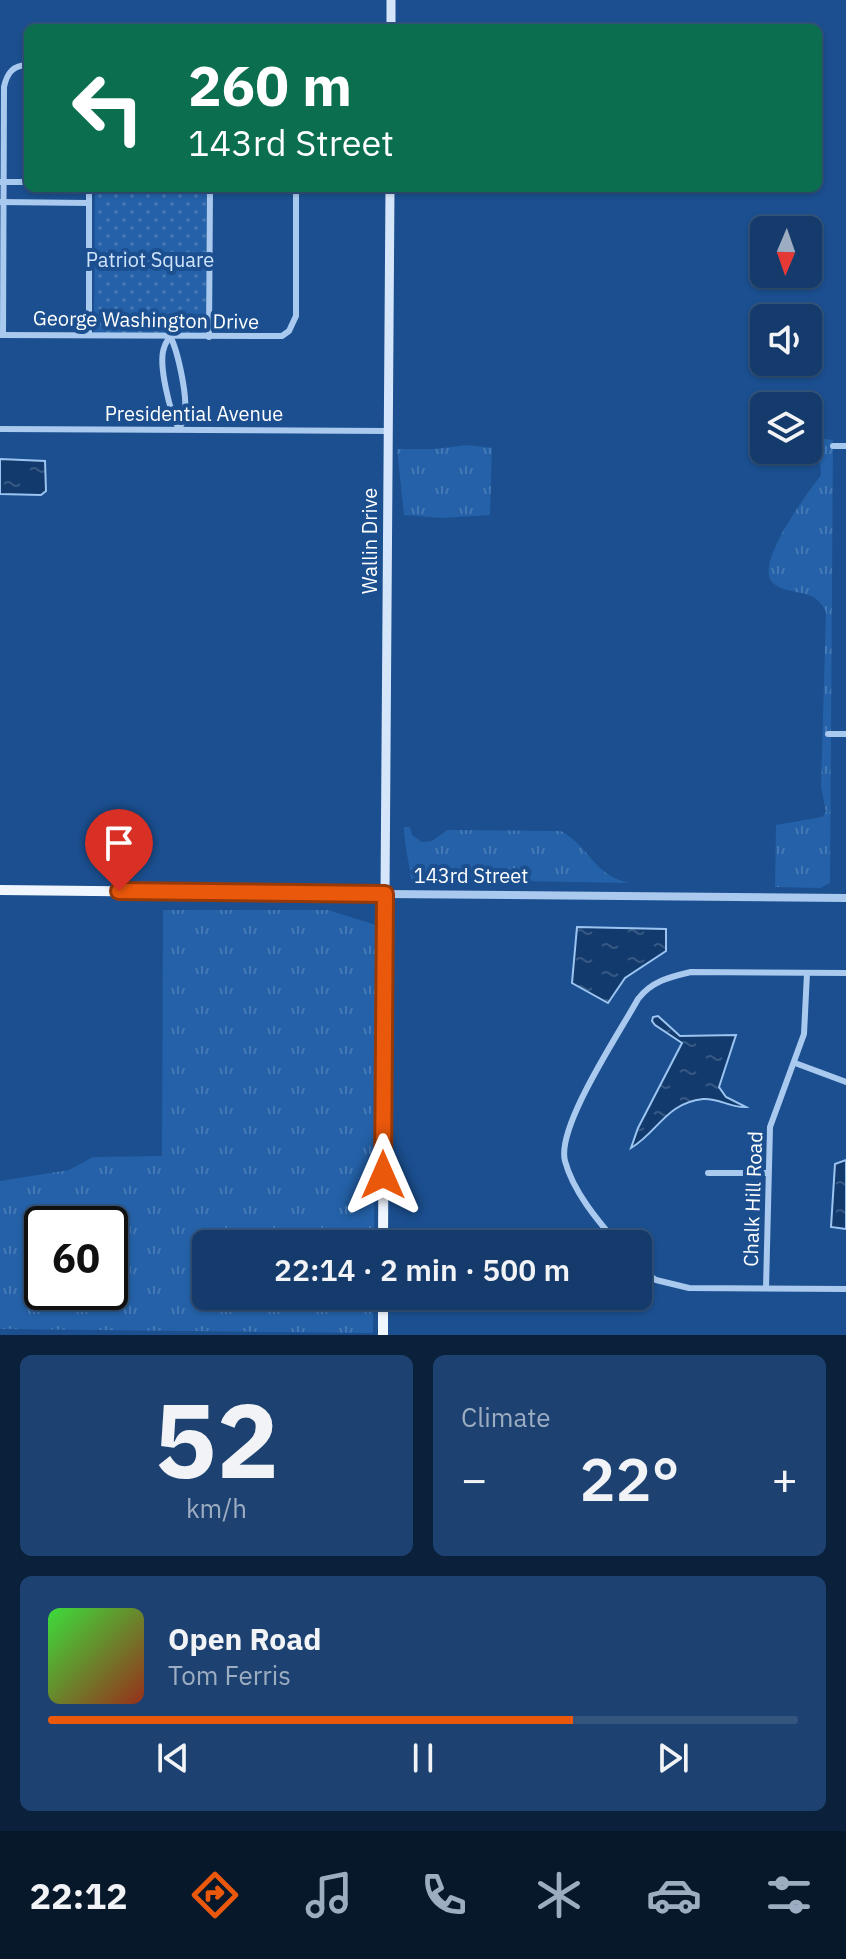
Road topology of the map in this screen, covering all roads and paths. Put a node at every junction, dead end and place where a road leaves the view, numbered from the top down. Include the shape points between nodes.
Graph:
1 (391, 0) edge
2 (391, 24) edge
3 (24, 65) edge
4 (2, 182) edge
5 (24, 182) edge
6 (89, 192) edge
7 (210, 192) edge
8 (296, 192) edge
9 (390, 192) edge
10 (2, 202) edge
11 (89, 203) junction
12 (1, 335) edge
13 (89, 335) junction
14 (170, 336) junction
15 (209, 337) junction
16 (0, 429) edge
17 (179, 429) junction
18 (388, 431) junction
19 (833, 446) dead end
20 (846, 446) edge
21 (828, 734) dead end
22 (846, 734) edge
23 (0, 890) edge
24 (385, 894) junction
25 (846, 898) edge
26 (807, 973) junction
27 (846, 973) edge
28 (795, 1063) junction
29 (846, 1082) edge
30 (708, 1173) dead end
31 (767, 1173) junction
32 (383, 1230) edge
33 (607, 1230) edge
34 (652, 1277) edge
35 (766, 1288) junction
36 (846, 1289) edge
37 (383, 1310) edge
38 (383, 1335) edge

1 - 2 main road
3 - 4 street via 11,70 4,87
4 - 5 street
4 - 10 street
6 - 11 street
7 - 15 street
8 - 15 street, George Washington Drive via 296,316 289,331 274,338
9 - 18 main road, Wallin Drive
10 - 11 street
10 - 12 street
11 - 13 street
12 - 13 street, George Washington Drive
13 - 14 street, George Washington Drive
14 - 15 street, George Washington Drive
14 - 17 street via 178,350 186,415
14 - 17 street via 163,366
16 - 17 street, Presidential Avenue
17 - 18 street, Presidential Avenue
18 - 24 main road, Wallin Drive
19 - 20 street
21 - 22 street
23 - 24 main road, 143rd Street
24 - 25 street, 143rd Street
24 - 32 main road
26 - 27 street
26 - 28 street, Chalk Hill Road via 804,1034
26 - 33 street via 691,972 660,981 638,999 564,1140 571,1177
28 - 29 street
28 - 31 street, Chalk Hill Road via 770,1127
30 - 31 street
31 - 35 street, Chalk Hill Road
34 - 35 street via 671,1286
35 - 36 street
37 - 38 main road

